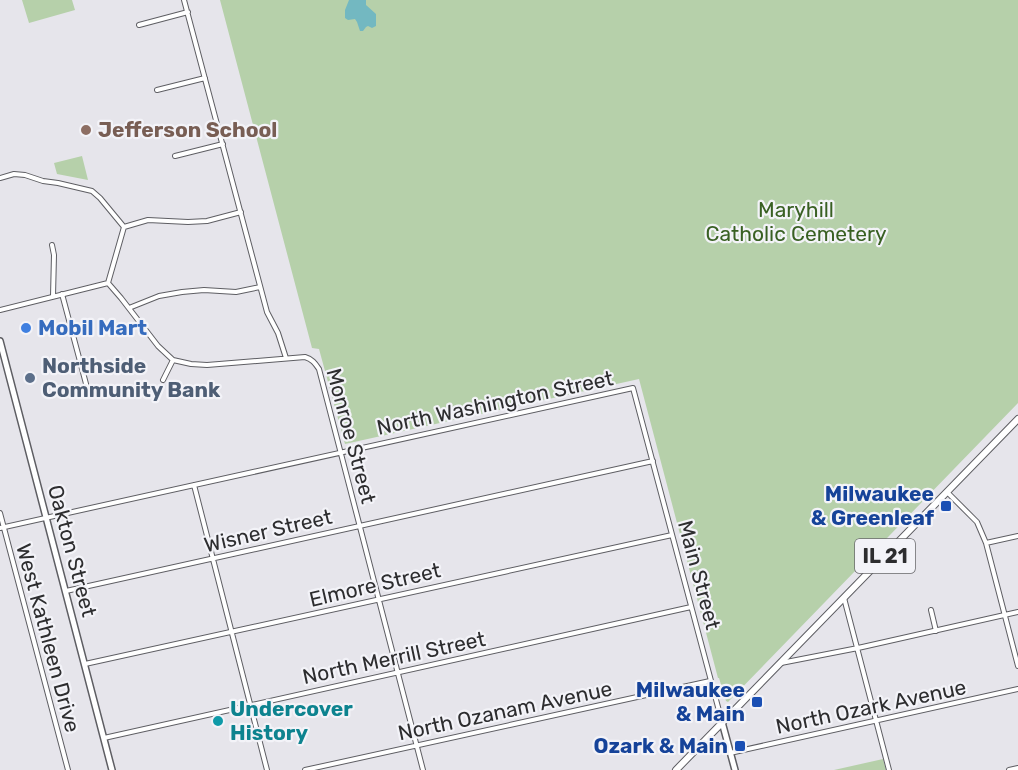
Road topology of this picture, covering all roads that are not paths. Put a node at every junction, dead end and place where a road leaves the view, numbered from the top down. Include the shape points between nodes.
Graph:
1 (184, 0) edge
2 (188, 12) junction
3 (139, 25) dead end
4 (205, 78) junction
5 (157, 90) dead end
6 (223, 144) junction
7 (175, 156) dead end
8 (0, 178) edge
9 (241, 212) junction
10 (124, 227) junction
11 (52, 245) dead end
12 (108, 283) junction
13 (260, 287) junction
14 (62, 294) junction
15 (53, 296) junction
16 (129, 308) junction
17 (0, 310) edge
18 (0, 341) edge
19 (286, 358) junction
20 (173, 360) junction
21 (163, 380) dead end
22 (633, 388) joint
23 (88, 395) dead end
24 (1018, 420) edge
25 (340, 452) junction
26 (653, 461) junction
27 (194, 485) junction
28 (947, 492) junction
29 (0, 513) edge
30 (46, 517) junction
31 (359, 526) junction
32 (2, 528) edge
33 (672, 535) junction
34 (1018, 536) edge
35 (986, 543) junction
36 (212, 559) junction
37 (66, 591) junction
38 (844, 598) junction
39 (378, 599) junction
40 (691, 607) junction
41 (931, 610) dead end
42 (1018, 612) edge
43 (1005, 615) junction
44 (936, 631) junction
45 (231, 632) junction
46 (858, 648) junction
47 (781, 663) junction
48 (85, 664) junction
49 (1018, 666) edge
50 (397, 672) junction
51 (710, 681) junction
52 (1018, 689) edge
53 (250, 705) junction
54 (876, 721) junction
55 (722, 722) junction
56 (104, 738) junction
57 (417, 746) junction
58 (730, 753) junction
59 (1018, 768) edge
60 (68, 770) edge
61 (112, 770) edge
62 (267, 770) edge
63 (305, 770) edge
64 (423, 770) edge
65 (676, 770) edge
66 (735, 770) edge
67 (889, 770) edge
68 (1009, 770) edge

1 - 2 street
2 - 3 street
2 - 4 street
4 - 5 street
4 - 6 street
6 - 7 street
6 - 9 street
8 - 10 street via 26,175 96,194
9 - 10 street via 188,222 148,220
9 - 13 street
10 - 12 street
11 - 15 street
12 - 14 street
12 - 16 street
13 - 16 street via 171,293
13 - 19 street
14 - 15 street
14 - 23 street
15 - 17 street
16 - 20 street
18 - 30 main road, Oakton Street
19 - 20 street, Monroe Street via 207,365
19 - 25 street, Monroe Street via 305,357 319,369
20 - 21 street
22 - 25 street, North Washington Street
22 - 26 street, Main Street
24 - 28 main road, IL 21
25 - 27 street, North Washington Street
25 - 31 street, Monroe Street
26 - 31 street, Wisner Street
26 - 33 street, Main Street
27 - 30 street, North Washington Street
27 - 36 street
28 - 35 street via 977,522
28 - 38 main road, IL 21
29 - 32 street, West Kathleen Drive
30 - 32 street, North Washington Street
30 - 37 main road, Oakton Street
31 - 36 street, Wisner Street
31 - 39 street, Monroe Street
32 - 60 street, West Kathleen Drive
33 - 39 street, Elmore Street
33 - 40 street, Main Street
34 - 35 street
35 - 43 street
36 - 37 street, Wisner Street
36 - 45 street
37 - 48 main road, Oakton Street
38 - 46 street
38 - 47 main road, IL 21
39 - 45 street, Elmore Street
39 - 50 street, Monroe Street
40 - 50 street, North Merrill Street
40 - 51 street, Main Street
41 - 44 street
42 - 43 street
43 - 44 street
43 - 49 street
44 - 46 street
45 - 48 street, Elmore Street
45 - 53 street
46 - 47 street
46 - 54 street
47 - 55 main road, IL 21
48 - 56 main road, Oakton Street
50 - 53 street, North Merrill Street
50 - 57 street, Monroe Street
51 - 55 street, Main Street
51 - 57 street, North Ozanam Avenue
52 - 54 street, North Ozark Avenue
53 - 56 street, North Merrill Street
53 - 62 street
54 - 58 street, North Ozark Avenue
54 - 67 street
55 - 58 main road, Main Street
55 - 65 main road, IL 21
56 - 61 main road, Oakton Street
57 - 63 street, North Ozanam Avenue
57 - 64 street, Monroe Street
58 - 66 main road, Main Street
59 - 68 street

